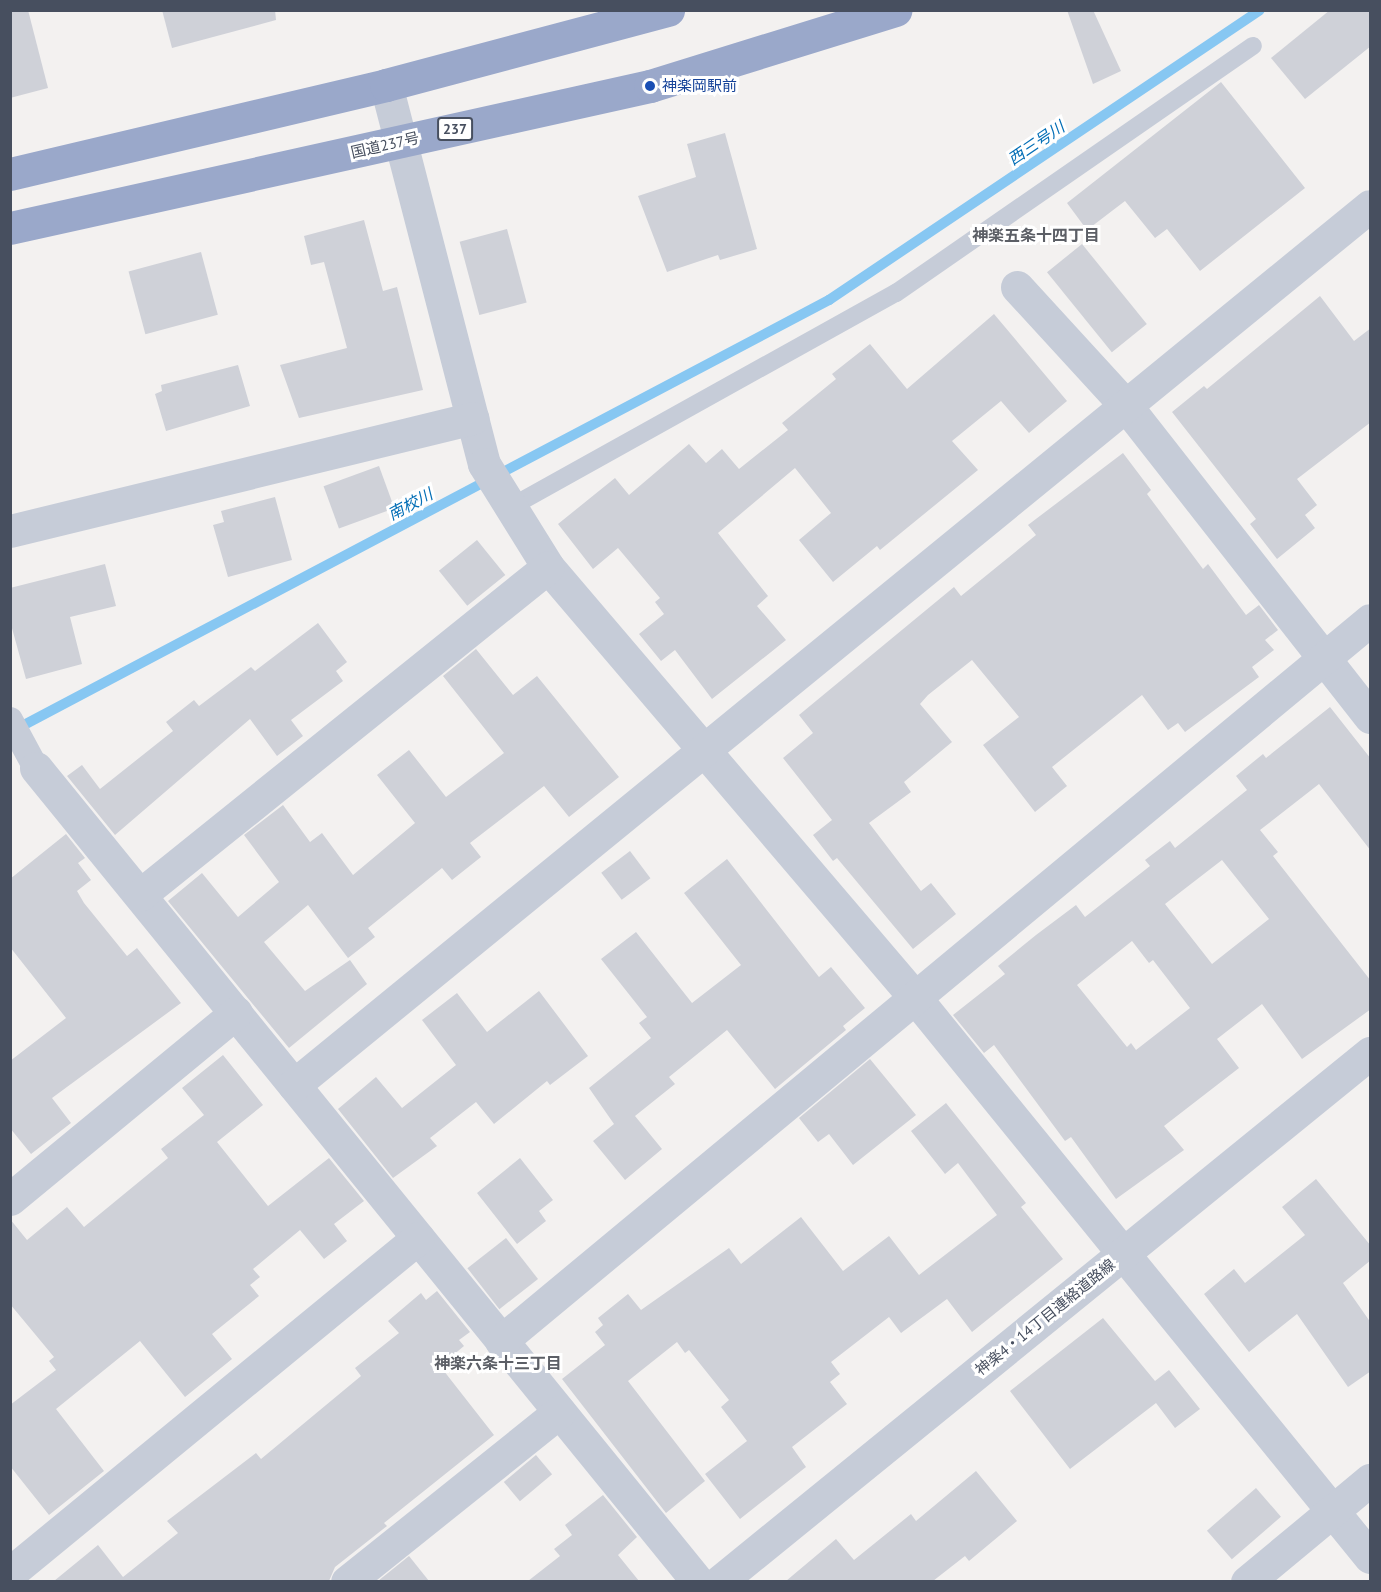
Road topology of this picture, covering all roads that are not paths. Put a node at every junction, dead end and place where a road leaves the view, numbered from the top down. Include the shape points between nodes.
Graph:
1 (668, 10) edge
2 (895, 10) edge
3 (1253, 46) dead end
4 (386, 85) junction
5 (400, 141) junction
6 (10, 174) edge
7 (1371, 206) edge
8 (10, 228) edge
9 (1017, 287) dead end
10 (1127, 407) junction
11 (472, 418) junction
12 (506, 502) junction
13 (10, 531) edge
14 (548, 567) junction
15 (1371, 620) edge
16 (1322, 659) junction
17 (1371, 717) edge
18 (10, 720) edge
19 (705, 749) junction
20 (36, 768) joint
21 (140, 895) junction
22 (917, 1000) junction
23 (236, 1013) junction
24 (1371, 1053) edge
25 (294, 1085) junction
26 (10, 1198) edge
27 (418, 1238) junction
28 (1123, 1254) junction
29 (501, 1341) junction
30 (559, 1412) junction
31 (1371, 1480) edge
32 (1333, 1511) junction
33 (1371, 1557) edge
34 (10, 1574) edge
35 (347, 1581) edge
36 (698, 1581) edge
37 (719, 1581) edge
38 (1247, 1581) edge

1 - 4 highway
2 - 5 highway, 国道237号 / 237 via 650,86
3 - 12 lane via 896,293
4 - 5 street
4 - 6 highway
5 - 8 highway, 国道237号 / 237
5 - 11 street
7 - 10 street
9 - 10 street
10 - 16 street
10 - 19 street
11 - 12 street via 484,464
11 - 13 street
12 - 14 street
14 - 19 street
14 - 21 street
15 - 16 street
16 - 17 street
16 - 22 street
18 - 20 street
19 - 22 street
19 - 25 street
20 - 21 street
21 - 23 street
22 - 28 street
22 - 29 street
23 - 25 street
23 - 26 street
24 - 28 street, 神楽4・14丁目連絡道路線
25 - 27 street
27 - 29 street
27 - 34 street
28 - 32 street
28 - 37 street, 神楽4・14丁目連絡道路線
29 - 30 street
30 - 35 street
30 - 36 street
31 - 32 street
32 - 33 street
32 - 38 street

